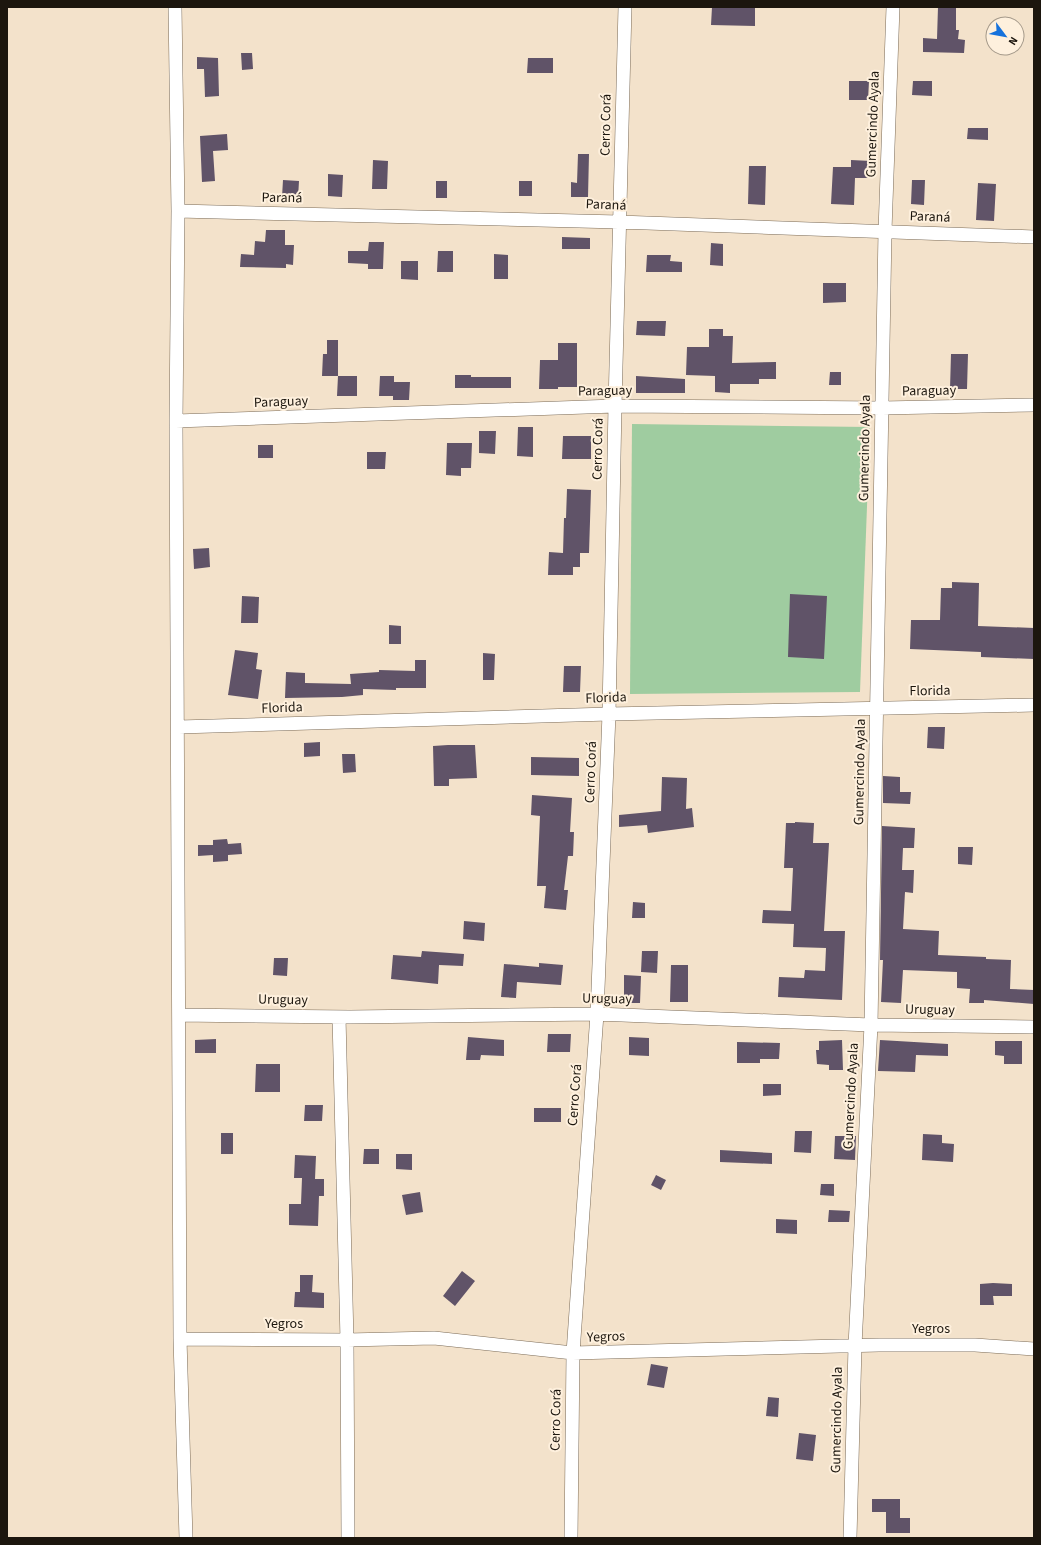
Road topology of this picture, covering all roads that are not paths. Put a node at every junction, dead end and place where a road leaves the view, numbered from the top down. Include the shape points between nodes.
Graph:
1 (175, 7) edge
2 (625, 7) edge
3 (893, 7) edge
4 (178, 211) junction
5 (619, 222) junction
6 (885, 231) junction
7 (1034, 237) edge
8 (1034, 405) edge
9 (615, 406) junction
10 (882, 408) junction
11 (176, 421) junction
12 (1034, 705) edge
13 (877, 707) junction
14 (609, 714) junction
15 (179, 727) junction
16 (597, 1014) junction
17 (179, 1015) junction
18 (339, 1017) junction
19 (871, 1025) junction
20 (1034, 1027) edge
21 (180, 1339) junction
22 (347, 1340) junction
23 (855, 1346) junction
24 (1034, 1349) edge
25 (573, 1354) junction
26 (186, 1538) edge
27 (348, 1538) edge
28 (570, 1538) edge
29 (850, 1538) edge

1 - 4 street
2 - 5 street, Cerro Corá
3 - 6 street, Gumercindo Ayala
4 - 5 street, Paraná
4 - 11 street
5 - 6 street, Paraná
5 - 9 street, Cerro Corá
6 - 7 street, Paraná
6 - 10 street, Gumercindo Ayala
8 - 10 street, Paraguay
9 - 10 street, Paraguay
9 - 11 street, Paraguay
9 - 14 street, Cerro Corá
10 - 13 street, Gumercindo Ayala
11 - 15 street
12 - 13 street, Florida
13 - 14 street, Florida
13 - 19 street, Gumercindo Ayala
14 - 15 street, Florida
14 - 16 street, Cerro Corá
15 - 17 street
16 - 18 street, Uruguay
16 - 19 street, Uruguay
16 - 25 street, Cerro Corá
17 - 18 street, Uruguay
17 - 21 street
18 - 22 street
19 - 20 street, Uruguay
19 - 23 street, Gumercindo Ayala
21 - 22 street, Yegros
21 - 26 street
22 - 25 street, Yegros via 434,1338
22 - 27 street
23 - 24 street, Yegros via 975,1345
23 - 25 street, Yegros
23 - 29 street, Gumercindo Ayala
25 - 28 street, Cerro Corá

